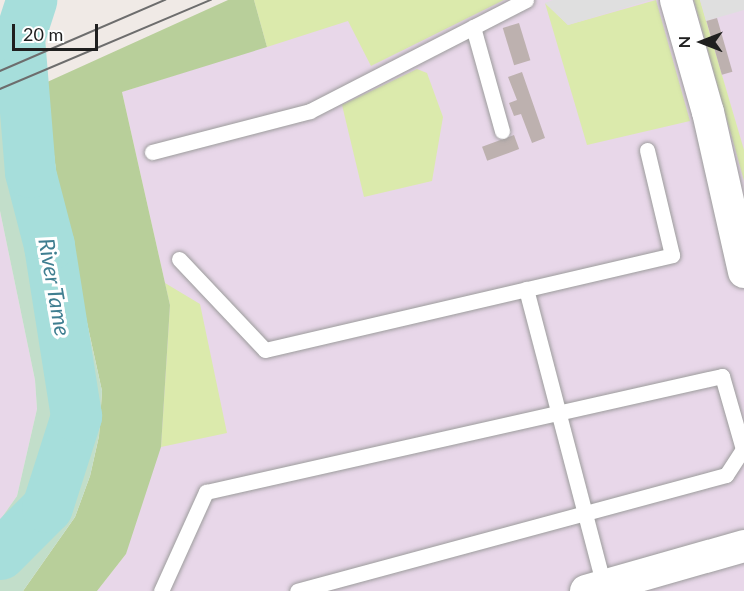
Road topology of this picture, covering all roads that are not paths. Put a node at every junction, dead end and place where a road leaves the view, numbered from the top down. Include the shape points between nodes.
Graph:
1 (526, 0) edge
2 (676, 0) edge
3 (474, 27) junction
4 (502, 131) dead end
5 (647, 150) dead end
6 (152, 152) dead end
7 (180, 259) dead end
8 (744, 272) edge
9 (526, 289) junction
10 (558, 412) junction
11 (584, 513) junction
12 (744, 546) edge
13 (647, 583) edge
14 (595, 588) edge
15 (161, 591) edge
16 (297, 591) edge

1 - 3 lane
2 - 8 street via 708,112
3 - 4 lane
3 - 6 lane via 310,111
5 - 9 lane via 672,255
7 - 9 lane via 265,350
9 - 10 lane
10 - 11 lane
10 - 11 lane via 722,376 743,449 726,476
10 - 15 lane via 207,492
11 - 14 lane
11 - 16 lane
12 - 13 street
13 - 14 street

